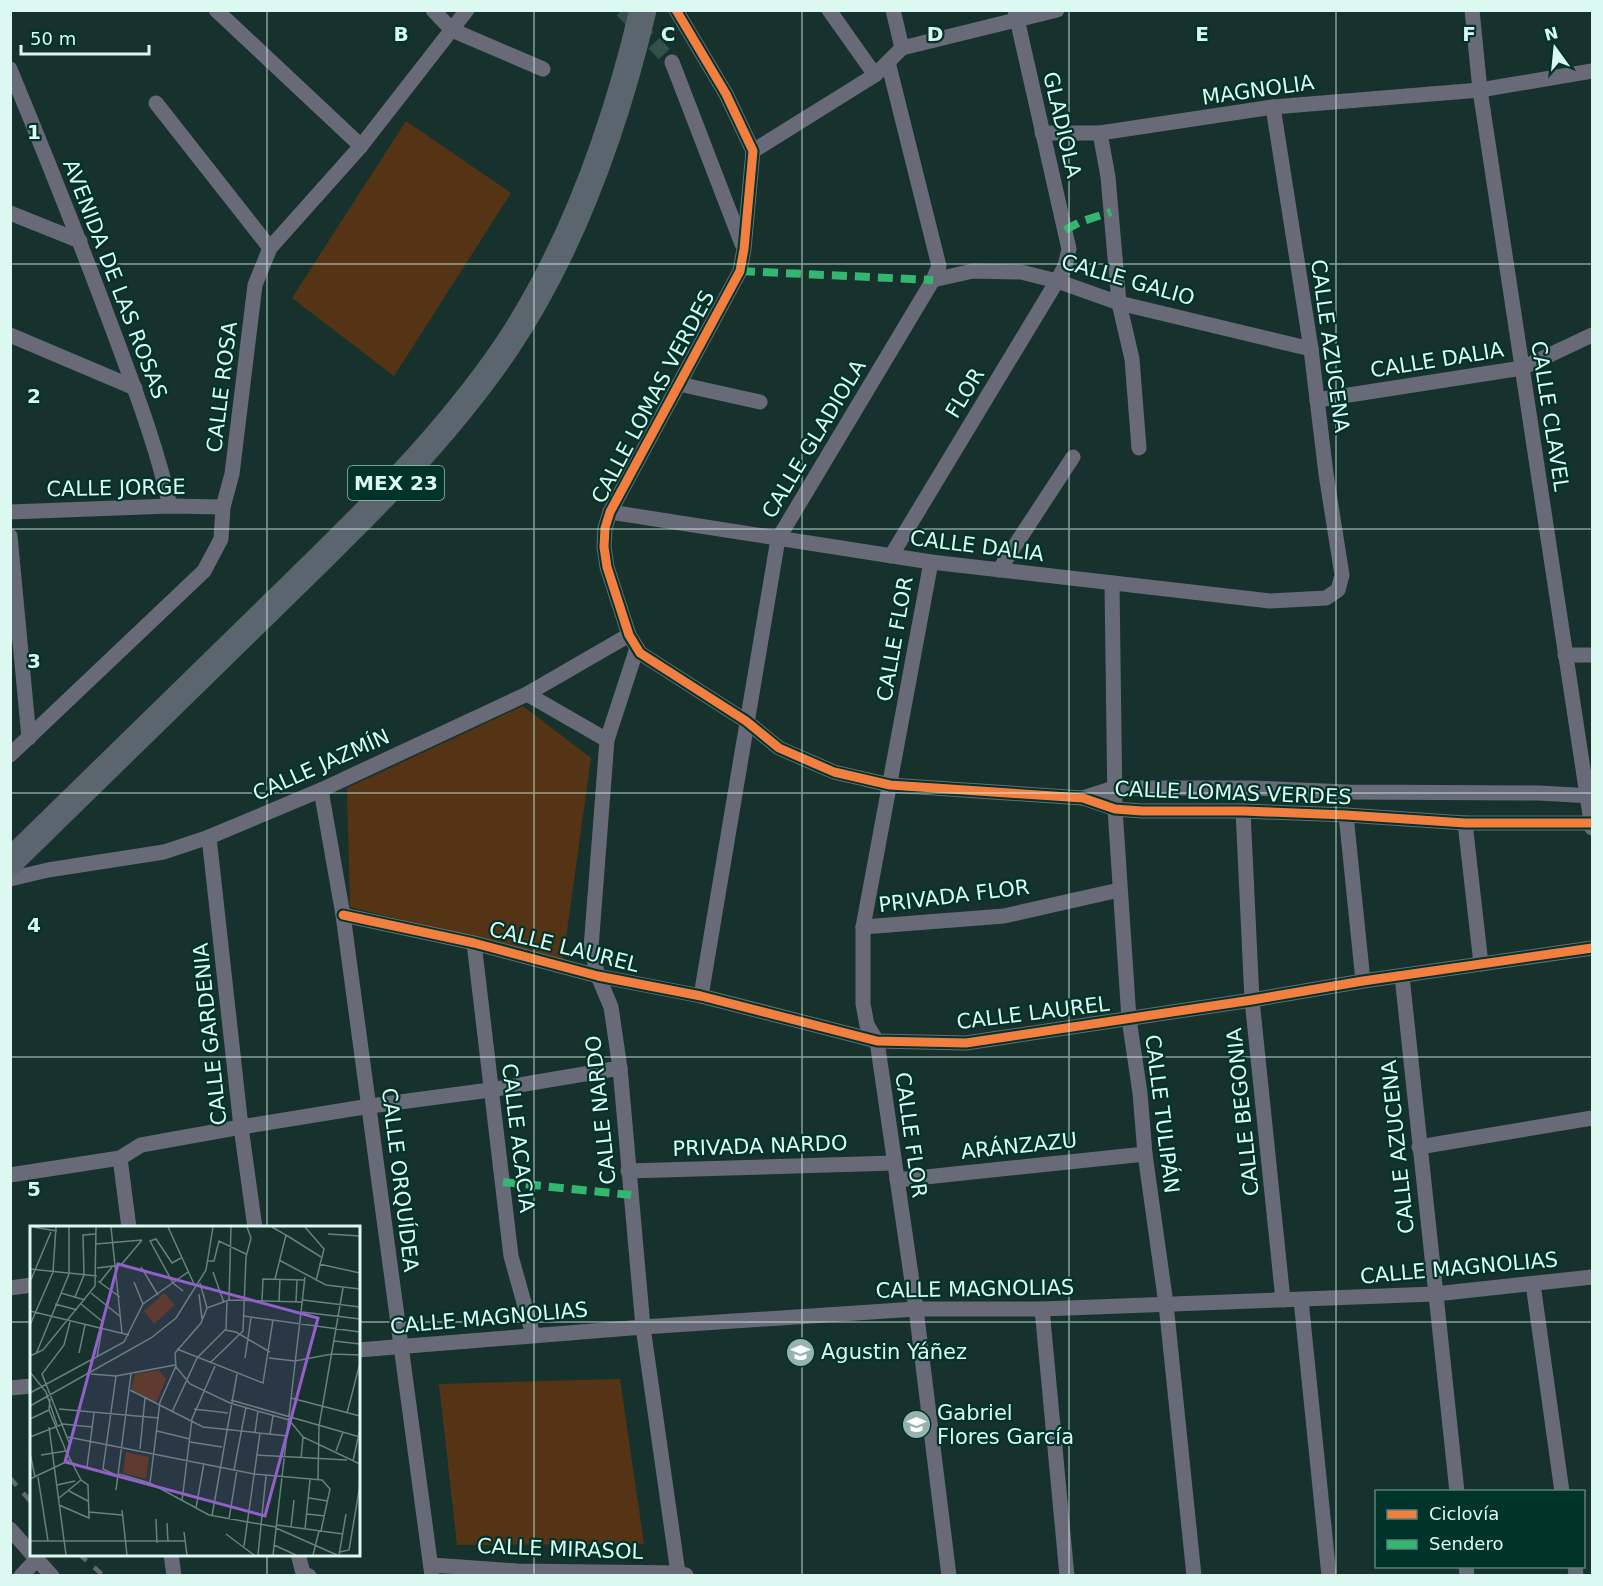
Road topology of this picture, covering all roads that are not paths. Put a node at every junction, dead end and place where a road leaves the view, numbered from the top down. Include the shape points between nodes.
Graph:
1 (216, 10) edge
2 (433, 10) edge
3 (467, 10) edge
4 (643, 10) edge
5 (676, 10) edge
6 (829, 10) edge
7 (893, 10) edge
8 (1057, 10) edge
9 (1472, 10) edge
10 (1016, 15) edge
11 (452, 30) junction
12 (902, 48) junction
13 (672, 62) tunnel mouth
14 (888, 62) junction
15 (10, 69) edge
16 (543, 69) dead end
17 (1593, 71) edge
18 (875, 75) junction
19 (1480, 90) junction
20 (156, 103) dead end
21 (1273, 107) junction
22 (1042, 133) junction
23 (1100, 134) junction
24 (360, 147) junction
25 (753, 151) junction
26 (10, 213) edge
27 (80, 241) junction
28 (270, 248) junction
29 (744, 249) junction
30 (1069, 249) joint
31 (933, 280) junction
32 (1058, 281) junction
33 (1119, 303) junction
34 (10, 335) edge
35 (1593, 335) edge
36 (1311, 349) junction
37 (1521, 368) junction
38 (679, 384) junction
39 (135, 388) junction
40 (1317, 400) junction
41 (760, 402) dead end
42 (1139, 448) dead end
43 (1073, 457) dead end
44 (170, 506) junction
45 (224, 507) junction
46 (10, 512) edge
47 (610, 512) junction
48 (10, 536) edge
49 (778, 539) junction
50 (891, 556) junction
51 (931, 562) junction
52 (999, 570) junction
53 (1113, 583) junction
54 (1338, 590) joint
55 (633, 641) junction
56 (1565, 655) junction
57 (1593, 655) edge
58 (527, 694) junction
59 (746, 721) junction
60 (29, 738) junction
61 (608, 740) junction
62 (10, 755) edge
63 (890, 785) junction
64 (1114, 788) junction
65 (321, 790) junction
66 (1589, 796) edge
67 (1083, 798) junction
68 (1115, 809) junction
69 (1243, 811) junction
70 (1346, 815) junction
71 (1465, 823) junction
72 (1592, 824) edge
73 (209, 837) junction
74 (10, 862) edge
75 (10, 879) edge
76 (1119, 890) junction
77 (343, 915) junction
78 (863, 927) junction
79 (474, 943) junction
80 (1593, 948) edge
81 (1481, 964) junction
82 (598, 976) junction
83 (1402, 976) junction
84 (1363, 981) junction
85 (701, 996) junction
86 (1252, 1000) junction
87 (1129, 1019) junction
88 (877, 1041) junction
89 (621, 1068) junction
90 (490, 1090) junction
91 (370, 1106) junction
92 (1593, 1118) edge
93 (241, 1127) junction
94 (1419, 1147) junction
95 (1145, 1154) junction
96 (120, 1158) junction
97 (894, 1163) junction
98 (628, 1171) junction
99 (10, 1175) edge
100 (897, 1180) junction
101 (129, 1226) edge
102 (255, 1226) edge
103 (1593, 1277) edge
104 (1533, 1284) junction
105 (30, 1285) edge
106 (10, 1288) edge
107 (1435, 1294) junction
108 (1283, 1300) junction
109 (1301, 1300) junction
110 (1166, 1304) junction
111 (916, 1309) junction
112 (1042, 1309) junction
113 (643, 1327) junction
114 (533, 1335) junction
115 (401, 1346) junction
116 (360, 1350) edge
117 (30, 1386) edge
118 (10, 1388) edge
119 (1457, 1490) edge
120 (1562, 1490) edge
121 (10, 1529) edge
122 (30, 1552) edge
123 (33, 1556) edge
124 (171, 1556) edge
125 (299, 1556) edge
126 (432, 1570) edge
127 (306, 1574) edge
128 (682, 1574) edge
129 (21, 1575) edge
130 (52, 1575) edge
131 (174, 1575) edge
132 (949, 1575) edge
133 (1067, 1575) edge
134 (1194, 1575) edge
135 (1329, 1575) edge

1 - 24 street
2 - 11 street
3 - 11 street, CALLE ROSA
4 - 74 highway, MEX 23 via 623,88 574,225 508,344 469,400 369,509
5 - 25 street via 726,94
6 - 18 street
7 - 12 street
8 - 10 street
9 - 19 street, CALLE CLAVEL
10 - 12 street
10 - 22 street, GLADIOLA
11 - 16 street
11 - 24 street, CALLE ROSA
12 - 14 street
13 - 29 street
14 - 18 street
14 - 31 street, CALLE GLADIOLA via 936,249 939,266
15 - 27 street, AVENIDA DE LAS ROSAS
17 - 19 street, MAGNOLIA
18 - 25 street
19 - 21 street, MAGNOLIA
19 - 37 street, CALLE CLAVEL
20 - 28 street
21 - 23 street, MAGNOLIA
21 - 36 street, CALLE AZUCENA
22 - 23 street, MAGNOLIA
22 - 30 street, GLADIOLA
23 - 33 street via 1108,177
24 - 28 street, CALLE ROSA
25 - 29 street, CALLE LOMAS VERDES
26 - 27 street
27 - 39 street, AVENIDA DE LAS ROSAS
28 - 45 street, CALLE ROSA via 255,285 232,474
29 - 38 street, CALLE LOMAS VERDES via 740,271
30 - 32 street, FLOR
31 - 32 street, CALLE GALIO via 973,271 1021,272
31 - 49 street, CALLE GLADIOLA
32 - 33 street, CALLE GALIO
32 - 50 street, FLOR
33 - 36 street, CALLE GALIO
33 - 42 street via 1132,359
34 - 39 street
35 - 37 street, CALLE DALIA
36 - 40 street, CALLE AZUCENA
37 - 40 street, CALLE DALIA
37 - 56 street, CALLE CLAVEL
38 - 41 street
38 - 47 street, CALLE LOMAS VERDES
39 - 44 street, AVENIDA DE LAS ROSAS via 161,465
40 - 54 street, CALLE AZUCENA via 1342,575
43 - 52 street
44 - 45 street, CALLE JORGE
44 - 46 street, CALLE JORGE
45 - 60 street, CALLE ROSA via 221,539 204,571
47 - 49 street, CALLE DALIA
47 - 55 street, CALLE LOMAS VERDES via 604,547 613,589
48 - 60 street
49 - 50 street, CALLE DALIA
49 - 59 street, CALLE GLADIOLA
50 - 51 street, CALLE DALIA
51 - 52 street, CALLE DALIA
51 - 63 street, CALLE FLOR
52 - 53 street, CALLE DALIA
53 - 54 street, CALLE DALIA via 1270,601 1326,598
53 - 64 street, CALLE TULIPÁN
55 - 58 street, CALLE JAZMÍN
55 - 59 street, CALLE LOMAS VERDES via 640,653
55 - 61 street, CALLE NARDO
56 - 57 street
56 - 66 street, CALLE CLAVEL
58 - 61 street
58 - 65 street, CALLE JAZMÍN
59 - 63 street, CALLE LOMAS VERDES via 779,748 834,772
59 - 85 street, CALLE GLADIOLA
60 - 62 street, CALLE ROSA
61 - 82 street, CALLE NARDO via 591,948
63 - 67 street, CALLE LOMAS VERDES
63 - 78 street, CALLE FLOR
64 - 66 street, CALLE LOMAS VERDES
64 - 67 street, CALLE LOMAS VERDES
64 - 68 street, CALLE TULIPÁN
65 - 73 street, CALLE JAZMÍN
65 - 77 street, CALLE ORQUÍDEA
66 - 72 street, CALLE CLAVEL
67 - 68 street, CALLE LOMAS VERDES
68 - 69 street, CALLE LOMAS VERDES
68 - 76 street, CALLE TULIPÁN
69 - 70 street, CALLE LOMAS VERDES
69 - 86 street, CALLE BEGONIA
70 - 71 street, CALLE LOMAS VERDES
70 - 84 street
71 - 72 street, CALLE LOMAS VERDES
71 - 81 street
73 - 75 street, CALLE JAZMÍN via 164,852
73 - 93 street, CALLE GARDENIA
76 - 78 street, PRIVADA FLOR via 1004,916
76 - 87 street, CALLE TULIPÁN
77 - 79 street, CALLE LAUREL
77 - 91 street, CALLE ORQUÍDEA
78 - 88 street, CALLE FLOR via 863,1004 867,1025
79 - 82 street, CALLE LAUREL
79 - 90 street, CALLE ACACIA
80 - 81 street, CALLE LAUREL
81 - 83 street, CALLE LAUREL
82 - 85 street, CALLE LAUREL
82 - 89 street, CALLE NARDO via 611,1007
83 - 84 street, CALLE LAUREL
83 - 94 street, CALLE AZUCENA
84 - 86 street, CALLE LAUREL
85 - 88 street, CALLE LAUREL
86 - 87 street, CALLE LAUREL
86 - 108 street, CALLE BEGONIA
87 - 88 street, CALLE LAUREL via 966,1043
87 - 95 street, CALLE TULIPÁN
88 - 97 street, CALLE FLOR
89 - 90 street
89 - 98 street, CALLE NARDO
90 - 91 street
90 - 114 street, CALLE ACACIA via 511,1256
91 - 93 street
91 - 115 street, CALLE ORQUÍDEA
92 - 94 street
93 - 96 street via 141,1145
93 - 102 street, CALLE GARDENIA
94 - 107 street, CALLE AZUCENA
95 - 100 street, ARÁNZAZU
95 - 110 street, CALLE TULIPÁN
96 - 99 street
96 - 101 street
97 - 98 street, PRIVADA NARDO
97 - 100 street, CALLE FLOR
98 - 113 street, CALLE NARDO
100 - 111 street, CALLE FLOR
103 - 104 street, CALLE MAGNOLIAS
104 - 107 street, CALLE MAGNOLIAS
104 - 120 street
105 - 106 street
107 - 109 street, CALLE MAGNOLIAS
107 - 119 street, CALLE AZUCENA
108 - 109 street, CALLE MAGNOLIAS
108 - 110 street, CALLE MAGNOLIAS
109 - 135 street
110 - 112 street, CALLE MAGNOLIAS
110 - 134 street, CALLE TULIPÁN
111 - 112 street, CALLE MAGNOLIAS
111 - 113 street, CALLE MAGNOLIAS
111 - 132 street, CALLE FLOR
112 - 133 street
113 - 114 street, CALLE MAGNOLIAS
113 - 128 street, CALLE NARDO
114 - 115 street, CALLE MAGNOLIAS
115 - 116 street, CALLE MAGNOLIAS
115 - 126 street, CALLE ORQUÍDEA
117 - 118 street
121 - 122 street
123 - 129 street
123 - 130 street
124 - 131 street
125 - 127 street
126 - 128 street, CALLE MIRASOL

